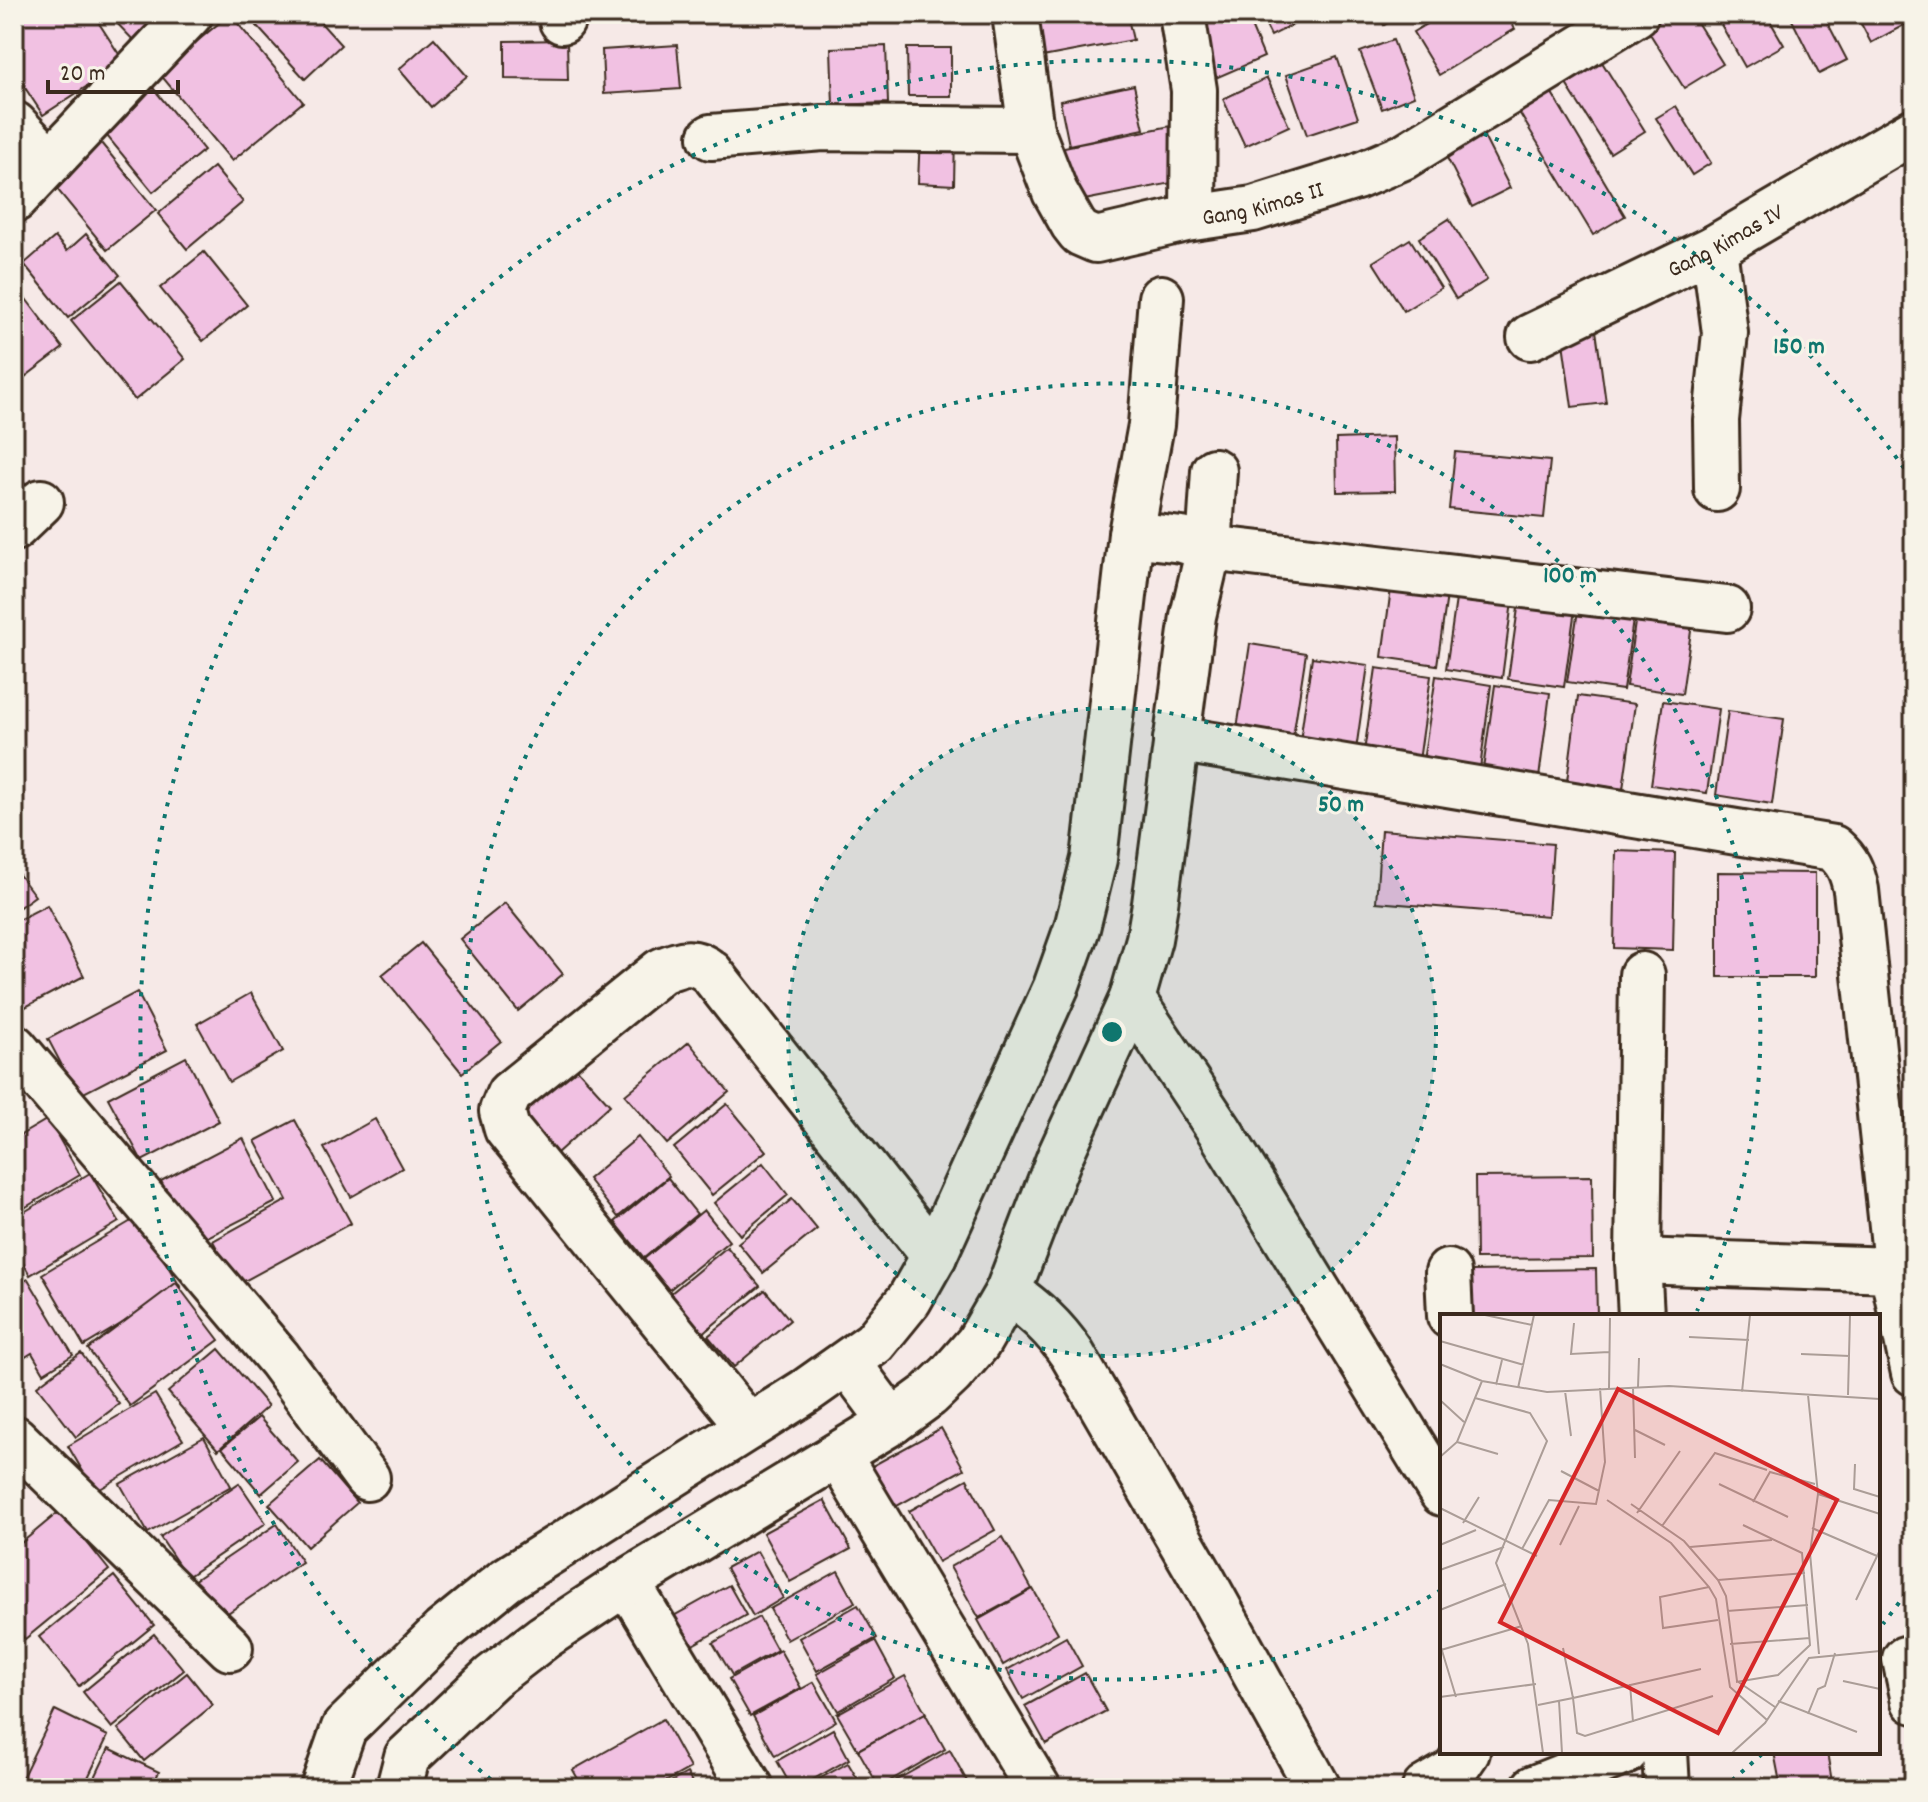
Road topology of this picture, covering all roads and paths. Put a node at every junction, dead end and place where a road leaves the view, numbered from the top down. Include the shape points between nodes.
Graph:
1 (190, 14) edge
2 (1015, 14) edge
3 (1182, 14) edge
4 (1636, 14) edge
5 (14, 124) edge
6 (1031, 130) junction
7 (1914, 131) edge
8 (711, 137) dead end
9 (50, 162) junction
10 (14, 200) edge
11 (1193, 217) junction
12 (1714, 248) junction
13 (1161, 298) dead end
14 (1530, 337) dead end
15 (1214, 471) dead end
16 (1717, 489) dead end
17 (1131, 534) junction
18 (1209, 548) junction
19 (1727, 609) dead end
20 (1176, 739) junction
21 (1642, 975) dead end
22 (1132, 999) junction
23 (19, 1062) edge
24 (1894, 1245) dead end
25 (934, 1256) junction
26 (1638, 1261) junction
27 (1448, 1272) dead end
28 (1008, 1291) junction
29 (1450, 1314) edge
30 (1641, 1314) edge
31 (848, 1363) junction
32 (1914, 1373) edge
33 (892, 1422) junction
34 (749, 1427) junction
35 (14, 1438) edge
36 (838, 1455) junction
37 (367, 1478) dead end
38 (1440, 1490) edge
39 (627, 1582) junction
40 (230, 1648) dead end
41 (1899, 1659) edge
42 (1914, 1701) edge
43 (344, 1728) junction
44 (1466, 1754) edge
45 (1620, 1754) edge
46 (1665, 1754) edge
47 (411, 1778) edge
48 (323, 1788) edge
49 (751, 1788) edge
50 (1038, 1788) edge
51 (1318, 1788) edge
52 (1425, 1788) edge
53 (1534, 1788) edge
54 (1667, 1788) edge

1 - 9 street
2 - 6 street, Gang Kimas II
3 - 11 street via 1194,90
4 - 11 street, Gang Kimas II via 1403,157 1253,209
5 - 9 street
6 - 8 street via 823,128
6 - 11 street, Gang Kimas II via 1055,192 1080,233 1096,240
7 - 12 street, Gang Kimas IV
9 - 10 street
12 - 14 street, Gang Kimas IV
12 - 16 street via 1725,333 1716,420
13 - 17 street via 1151,425
15 - 18 street
17 - 18 street
17 - 25 street via 1094,859 1077,928 1033,1042
18 - 19 street
18 - 20 street via 1193,616
20 - 22 street via 1149,939
20 - 24 street via 1833,848 1852,870 1856,890
21 - 26 street
22 - 28 street via 1060,1156
22 - 38 street via 1220,1131
23 - 37 street via 279,1359
25 - 31 street via 893,1323
25 - 34 street via 701,965 689,962 661,971 509,1094 502,1111 507,1129
26 - 30 street
26 - 32 street via 1892,1270
27 - 29 street
28 - 33 street via 978,1343 951,1374
28 - 51 street via 1043,1317 1072,1354
31 - 33 street
31 - 34 street
33 - 36 street
34 - 43 street via 506,1580 443,1631
35 - 40 street
36 - 39 street
36 - 50 street
39 - 47 street via 492,1677
39 - 49 street
41 - 42 street
43 - 47 street
43 - 48 street
44 - 52 street via 1454,1771
45 - 53 street
46 - 54 street

